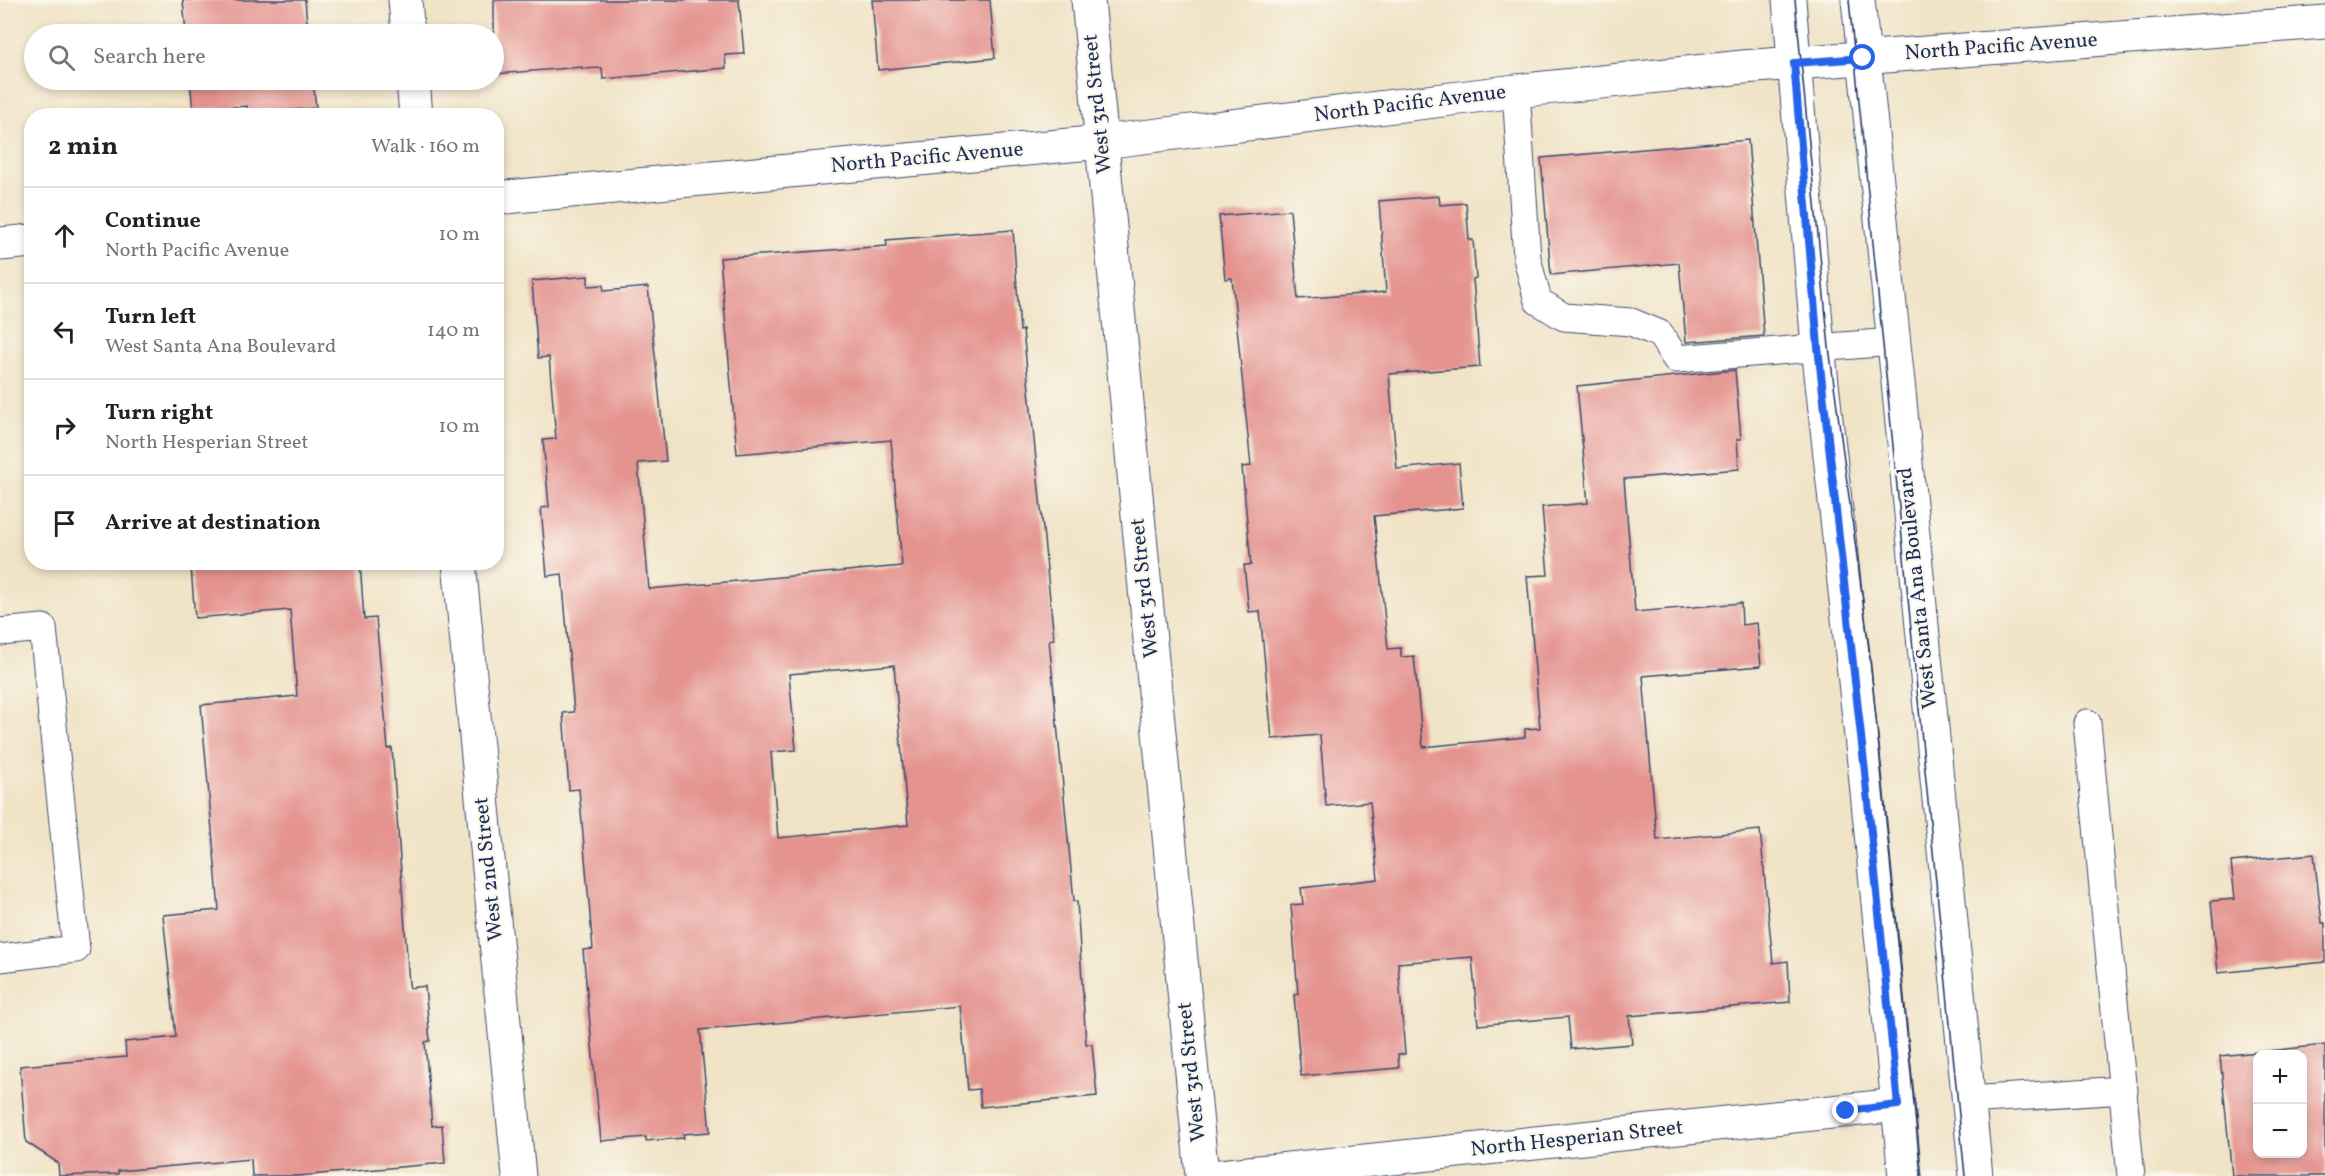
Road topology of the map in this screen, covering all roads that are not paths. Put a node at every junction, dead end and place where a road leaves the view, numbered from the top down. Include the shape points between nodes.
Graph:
1 (405, 0) edge
2 (1088, 0) edge
3 (1789, 0) edge
4 (1858, 0) edge
5 (2325, 22) edge
6 (407, 24) edge
7 (1863, 58) junction
8 (1794, 63) junction
9 (414, 90) edge
10 (1516, 91) junction
11 (415, 108) edge
12 (1102, 141) junction
13 (504, 197) edge
14 (24, 242) edge
15 (0, 244) edge
16 (1893, 342) junction
17 (1818, 347) junction
18 (460, 570) edge
19 (0, 632) edge
20 (2087, 723) dead end
21 (0, 958) edge
22 (2124, 1090) junction
23 (1968, 1100) junction
24 (1898, 1105) junction
25 (519, 1176) edge
26 (1202, 1176) edge
27 (1220, 1176) edge
28 (1905, 1176) edge
29 (1976, 1176) edge
30 (2132, 1176) edge

1 - 6 street
2 - 12 street, West 3rd Street
3 - 8 street
4 - 7 street, West Santa Ana Boulevard
5 - 7 street, North Pacific Avenue
7 - 8 street, North Pacific Avenue
7 - 16 street, West Santa Ana Boulevard
8 - 10 street, North Pacific Avenue
8 - 17 street
9 - 11 street
10 - 12 street, North Pacific Avenue
10 - 17 lane via 1527,258 1538,301 1564,317 1609,318 1641,326 1660,334 1676,359
12 - 13 street, North Pacific Avenue
12 - 26 street, West 3rd Street
14 - 15 street
16 - 17 lane
16 - 23 street, West Santa Ana Boulevard
17 - 24 street
18 - 25 street, West 2nd Street
19 - 21 lane via 43,628 76,949
20 - 22 lane
22 - 23 lane
22 - 30 lane
23 - 29 street, West Santa Ana Boulevard
24 - 27 street, North Hesperian Street
24 - 28 street

